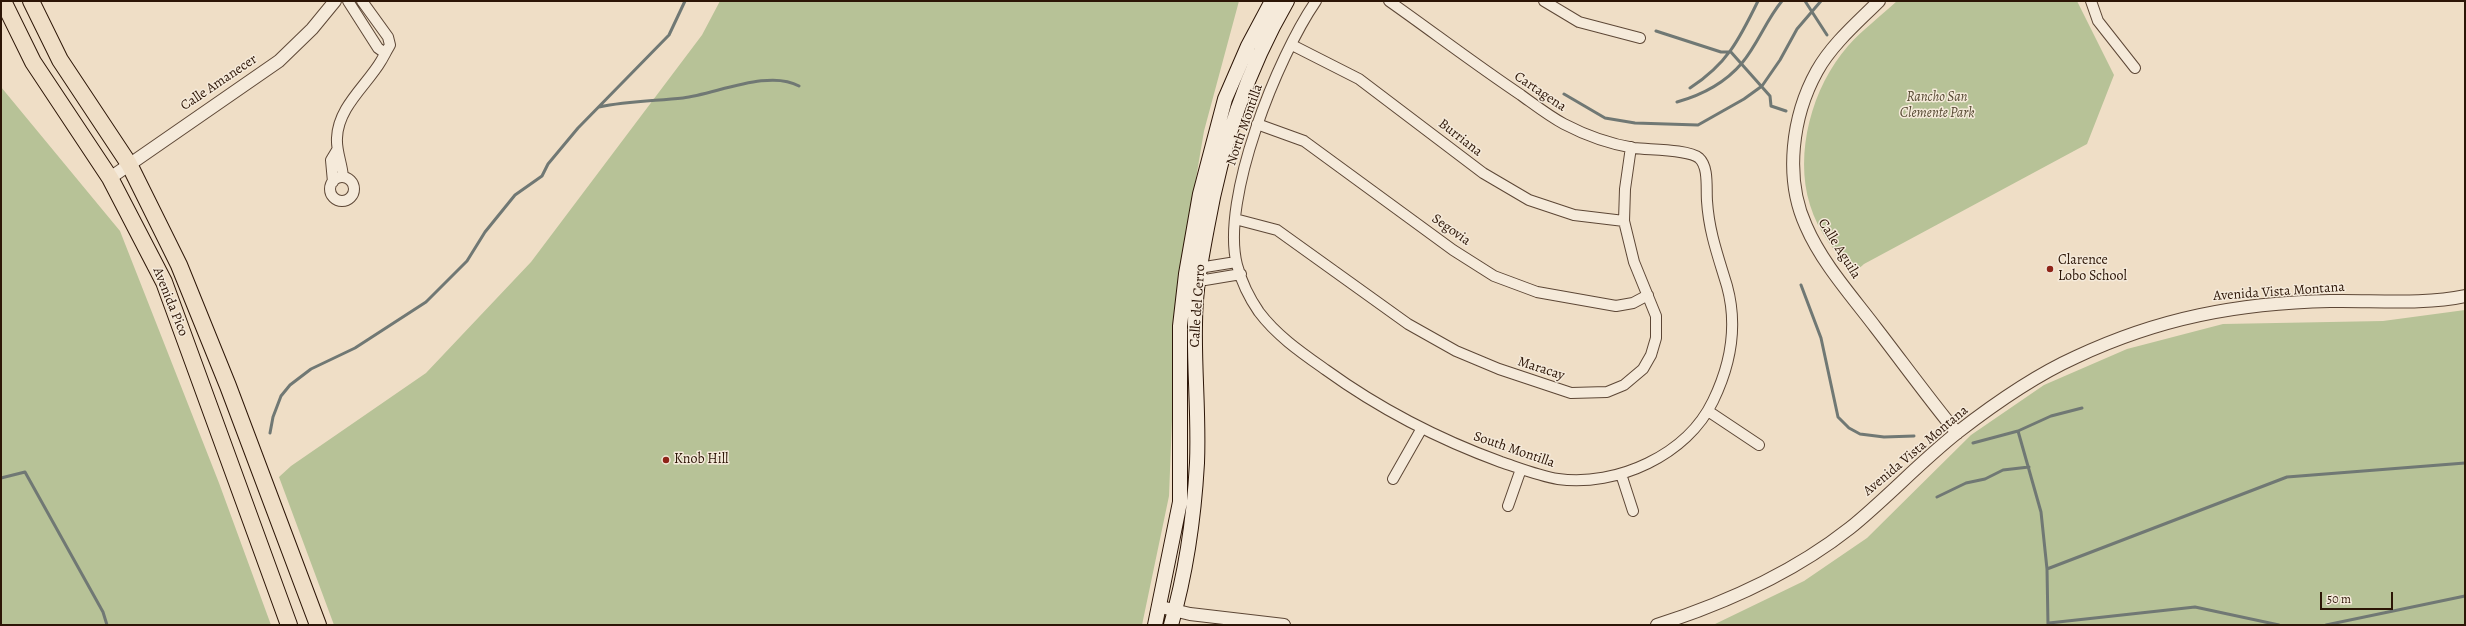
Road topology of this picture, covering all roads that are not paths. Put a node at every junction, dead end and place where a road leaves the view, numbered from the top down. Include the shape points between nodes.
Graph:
1 (3, 1) edge
2 (31, 1) edge
3 (335, 1) edge
4 (348, 1) edge
5 (362, 1) edge
6 (1272, 1) edge
7 (1288, 1) edge
8 (1316, 1) edge
9 (1389, 1) edge
10 (1544, 1) edge
11 (1879, 1) edge
12 (2091, 1) edge
13 (1640, 38) dead end
14 (1292, 45) junction
15 (385, 53) junction
16 (2135, 68) dead end
17 (1257, 124) junction
18 (1631, 147) junction
19 (337, 150) junction
20 (1698, 158) joint
21 (129, 164) junction
22 (343, 177) junction
23 (110, 178) junction
24 (333, 182) junction
25 (1235, 219) junction
26 (1624, 221) junction
27 (1238, 268) junction
28 (1192, 274) junction
29 (1648, 295) junction
30 (2465, 296) edge
31 (1708, 411) junction
32 (1422, 428) junction
33 (1957, 433) junction
34 (1758, 445) dead end
35 (1521, 469) junction
36 (1621, 474) junction
37 (1393, 479) dead end
38 (1508, 506) dead end
39 (1633, 511) dead end
40 (1161, 607) junction
41 (1176, 609) junction
42 (289, 625) edge
43 (318, 625) edge
44 (1155, 625) edge
45 (1171, 625) edge
46 (1284, 625) edge
47 (1657, 625) edge

1 - 23 highway, Avenida Pico via 33,62
2 - 21 highway, Avenida Pico via 60,60
3 - 21 street, Calle Amanecer via 312,29 279,61
4 - 15 street via 378,48
5 - 15 street via 388,36 390,45
6 - 28 main road, Calle del Cerro via 1248,46 1225,99 1200,194
7 - 28 main road, Calle del Cerro via 1261,51 1237,107 1217,172
8 - 14 street, North Montilla
9 - 18 street, Cartagena via 1454,50 1563,124 1596,138
10 - 13 street via 1579,22
11 - 33 street, Calle Aguila via 1830,52 1807,93 1798,118 1794,146 1798,201 1805,224 1816,246
12 - 16 street via 2098,21
14 - 17 street, North Montilla
14 - 26 street, Burriana via 1359,79 1483,173 1528,200 1574,215
15 - 19 street via 347,106 337,135
17 - 25 street, North Montilla via 1240,184
17 - 29 street, Segovia via 1304,141 1453,250 1494,276 1537,292 1616,306 1633,303
18 - 20 street, Cartagena
18 - 26 street, Maracay via 1625,189
19 - 22 street via 342,160
19 - 24 street via 331,160
20 - 31 street, South Montilla via 1705,170 1708,227 1728,290 1733,320 1732,348 1721,384
21 - 23 street, Calle Amanecer
21 - 43 highway, Avenida Pico via 179,265 228,386
22 - 24 street
22 - 24 street via 350,180 355,188 349,200 339,202 335,199 330,191
23 - 42 highway, Avenida Pico via 164,282
25 - 27 street, North Montilla
25 - 29 street, Maracay via 1277,230 1408,324 1456,351 1506,372 1571,393 1606,392 1624,386 1643,369 1651,356 1656,338 1656,316
26 - 29 street, Maracay via 1634,262
27 - 28 street via 1205,280
27 - 32 street, South Montilla via 1258,310 1280,336 1382,408
28 - 40 main road, Calle del Cerro via 1180,326 1180,502
28 - 41 main road, Calle del Cerro via 1197,461 1193,510
30 - 33 street, Avenida Vista Montana via 2405,301 2273,304 2211,311 2166,322 2075,357 2017,390
31 - 34 street
31 - 36 street, South Montilla via 1685,439 1652,462
32 - 35 street, South Montilla via 1472,452
32 - 37 street
33 - 47 street, Avenida Vista Montana via 1849,528 1812,554 1727,600
35 - 36 street, South Montilla via 1557,479 1584,479
35 - 38 street
36 - 39 street
40 - 41 street
40 - 44 main road, Calle del Cerro
41 - 45 main road, Calle del Cerro
41 - 46 street via 1190,614

